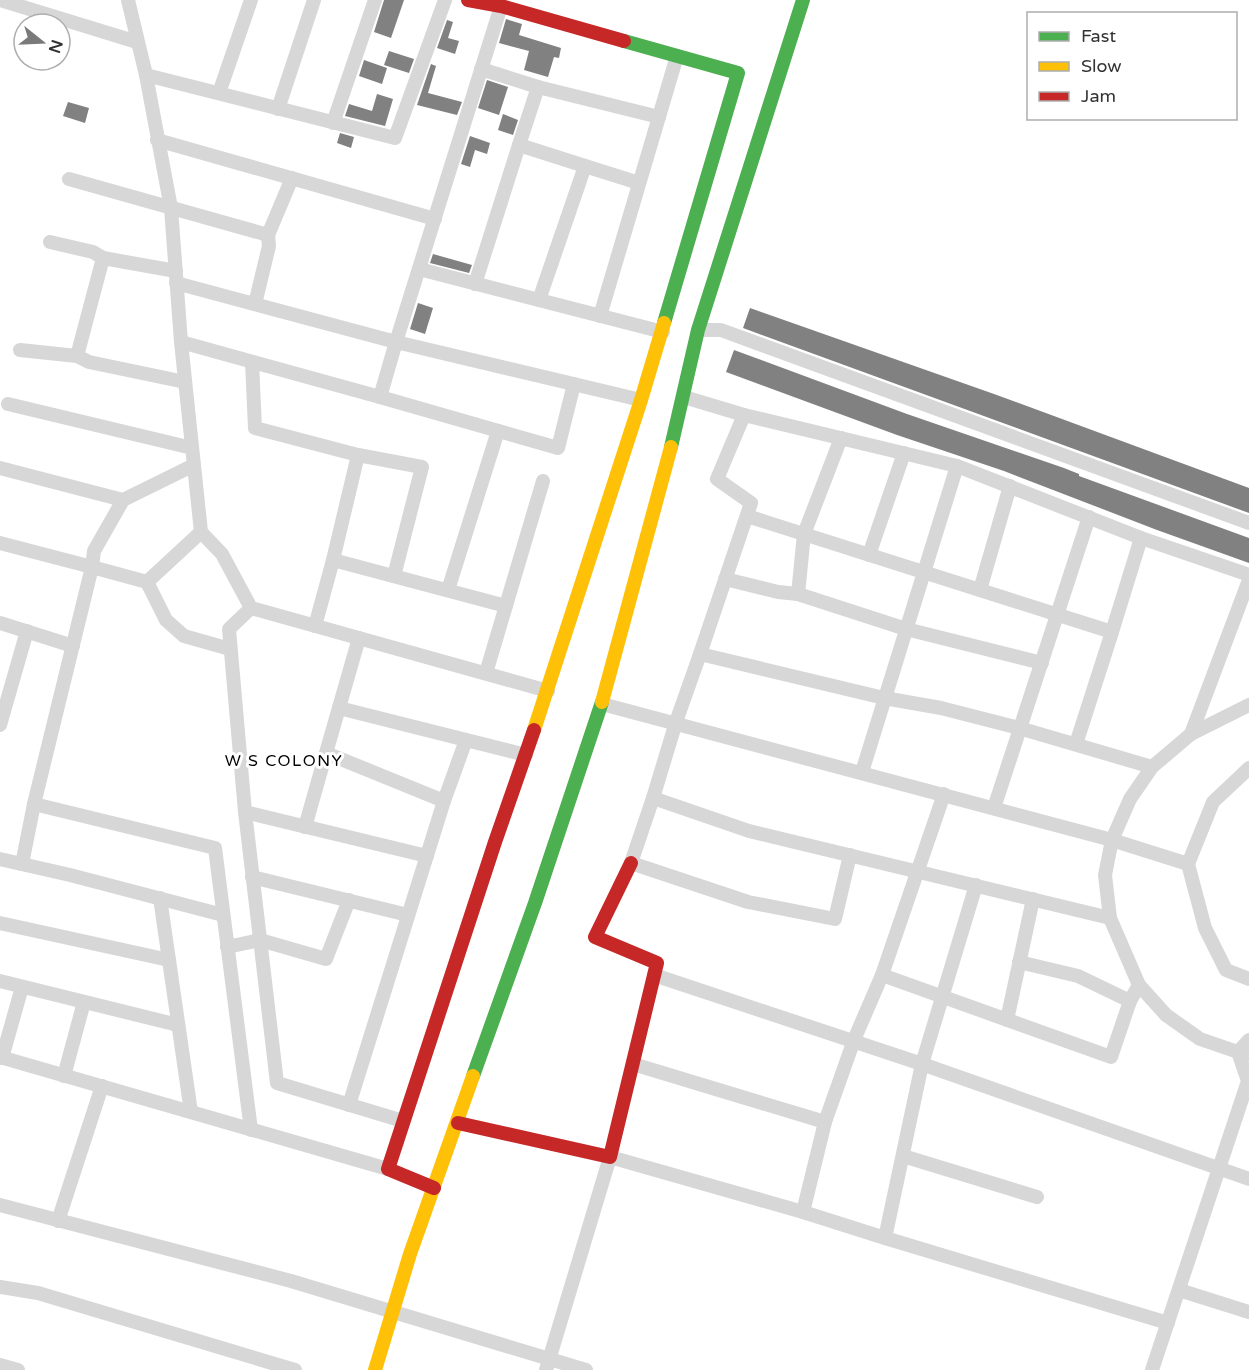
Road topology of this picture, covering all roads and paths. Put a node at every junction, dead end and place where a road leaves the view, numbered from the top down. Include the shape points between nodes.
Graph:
1 (0, 0) edge
2 (128, 0) edge
3 (250, 0) edge
4 (314, 0) edge
5 (375, 0) edge
6 (446, 0) edge
7 (468, 0) edge
8 (803, 0) edge
9 (501, 6) junction
10 (137, 42) junction
11 (677, 56) junction
12 (481, 69) junction
13 (146, 75) junction
14 (538, 87) junction
15 (219, 93) junction
16 (278, 109) junction
17 (659, 117) junction
18 (333, 123) junction
19 (157, 140) junction
20 (519, 145) junction
21 (585, 166) junction
22 (292, 178) junction
23 (69, 179) dead end
24 (639, 183) junction
25 (171, 208) junction
26 (435, 219) junction
27 (268, 235) junction
28 (50, 242) dead end
29 (103, 258) junction
30 (419, 269) junction
31 (176, 277) junction
32 (475, 284) junction
33 (539, 300) junction
34 (255, 304) junction
35 (600, 316) junction
36 (698, 330) junction
37 (663, 332) junction
38 (181, 342) junction
39 (396, 342) junction
40 (20, 350) dead end
41 (77, 356) junction
42 (252, 362) junction
43 (185, 382) junction
44 (574, 384) junction
45 (380, 397) junction
46 (684, 397) junction
47 (641, 400) junction
48 (8, 404) dead end
49 (744, 415) junction
50 (498, 431) junction
51 (841, 438) junction
52 (192, 448) junction
53 (904, 453) junction
54 (358, 455) junction
55 (194, 465) junction
56 (957, 466) junction
57 (0, 468) edge
58 (543, 481) dead end
59 (1010, 486) junction
60 (123, 500) junction
61 (747, 516) junction
62 (1089, 517) junction
63 (1249, 523) edge
64 (201, 532) junction
65 (804, 534) junction
66 (1142, 538) junction
67 (0, 543) edge
68 (869, 555) junction
69 (333, 560) junction
70 (92, 567) junction
71 (924, 572) junction
72 (1249, 575) edge
73 (394, 576) junction
74 (725, 579) junction
75 (1249, 580) edge
76 (147, 582) junction
77 (448, 590) junction
78 (980, 590) junction
79 (798, 594) junction
80 (506, 606) junction
81 (251, 608) junction
82 (1058, 614) junction
83 (0, 623) edge
84 (315, 626) junction
85 (229, 629) junction
86 (906, 629) junction
87 (27, 631) junction
88 (1112, 632) junction
89 (359, 638) junction
90 (208, 643) junction
91 (73, 646) junction
92 (230, 649) junction
93 (700, 654) junction
94 (1042, 663) junction
95 (486, 673) junction
96 (548, 691) junction
97 (884, 698) junction
98 (602, 704) junction
99 (1249, 705) edge
100 (339, 708) junction
101 (676, 722) junction
102 (0, 725) edge
103 (1019, 728) junction
104 (1191, 734) junction
105 (466, 740) junction
106 (1076, 744) junction
107 (326, 753) junction
108 (526, 755) junction
109 (1152, 767) junction
110 (1249, 768) edge
111 (862, 772) junction
112 (944, 794) junction
113 (653, 798) junction
114 (444, 801) junction
115 (34, 804) junction
116 (994, 808) junction
117 (244, 812) junction
118 (305, 827) junction
119 (1112, 840) junction
120 (850, 855) junction
121 (427, 856) junction
122 (0, 859) edge
123 (631, 863) junction
124 (22, 864) junction
125 (1188, 864) junction
126 (918, 872) junction
127 (252, 878) junction
128 (976, 885) junction
129 (159, 898) junction
130 (1033, 899) junction
131 (349, 900) junction
132 (224, 915) junction
133 (408, 915) junction
134 (1110, 918) junction
135 (0, 923) edge
136 (260, 940) junction
137 (227, 947) junction
138 (169, 960) junction
139 (1019, 962) junction
140 (654, 975) junction
141 (882, 975) junction
142 (1249, 980) edge
143 (0, 981) edge
144 (1139, 985) junction
145 (22, 987) junction
146 (943, 996) junction
147 (1130, 1001) junction
148 (84, 1002) junction
149 (1007, 1020) junction
150 (178, 1025) junction
151 (854, 1040) junction
152 (1249, 1040) edge
153 (1243, 1053) edge
154 (1, 1057) edge
155 (633, 1064) junction
156 (922, 1064) junction
157 (64, 1076) junction
158 (1249, 1081) edge
159 (102, 1086) junction
160 (349, 1105) junction
161 (191, 1112) junction
162 (403, 1121) junction
163 (458, 1122) junction
164 (825, 1122) junction
165 (251, 1130) junction
166 (903, 1156) junction
167 (610, 1157) junction
168 (388, 1169) junction
169 (1219, 1170) junction
170 (1249, 1179) edge
171 (434, 1188) junction
172 (1037, 1197) dead end
173 (0, 1205) edge
174 (803, 1212) junction
175 (58, 1221) junction
176 (885, 1238) junction
177 (0, 1287) edge
178 (1179, 1290) junction
179 (392, 1311) junction
180 (1249, 1312) edge
181 (1168, 1323) junction
182 (548, 1364) edge
183 (0, 1365) edge
184 (18, 1370) edge
185 (295, 1370) edge
186 (375, 1370) edge
187 (586, 1370) edge
188 (1152, 1370) edge

1 - 10 street
2 - 10 street
3 - 15 street
4 - 16 street
5 - 18 street
6 - 18 street via 395,138
7 - 9 street
8 - 36 street
9 - 11 street
9 - 12 street
10 - 13 street
11 - 17 street
11 - 37 street via 738,73
12 - 14 street
12 - 26 street
13 - 15 street
13 - 19 street
14 - 17 street
14 - 20 street
15 - 16 street
16 - 18 street
17 - 24 street
19 - 22 street
19 - 25 street
20 - 21 street
20 - 32 street
21 - 24 street
21 - 33 street
22 - 26 street
22 - 27 street
23 - 25 street
24 - 35 street
25 - 27 street
25 - 31 street
26 - 30 street
27 - 34 street
28 - 29 street
29 - 31 street
29 - 41 street
30 - 32 street
30 - 39 street
31 - 34 street
31 - 38 street
32 - 33 street
33 - 35 street
34 - 39 street
35 - 37 street
36 - 46 street
36 - 63 street via 721,330
37 - 47 street
38 - 42 street
38 - 43 street
39 - 44 street
39 - 45 street
40 - 41 street
41 - 43 street via 88,362
42 - 45 street
42 - 54 street via 255,428
43 - 52 street
44 - 47 street
44 - 50 street via 558,448
45 - 50 street
46 - 49 street
46 - 98 street
47 - 96 street
48 - 52 street
49 - 51 street
49 - 61 street via 717,479 751,503
50 - 77 street
51 - 53 street
51 - 65 street
52 - 55 street
53 - 56 street
53 - 68 street
54 - 69 street
54 - 73 street via 422,467
55 - 60 street
55 - 64 street
56 - 59 street
56 - 71 street
57 - 60 street
58 - 80 street
59 - 62 street
59 - 78 street
60 - 70 street via 94,551
61 - 65 street
61 - 74 street
62 - 66 street
62 - 82 street
64 - 76 street
64 - 81 street via 222,554
65 - 68 street
65 - 79 street
66 - 72 street
66 - 88 street
67 - 70 street
68 - 71 street
69 - 73 street
69 - 84 street
70 - 76 street
70 - 91 street
71 - 78 street
71 - 86 street
73 - 77 street
74 - 79 street
74 - 93 street
75 - 104 street
76 - 90 street via 166,620 184,636
77 - 80 street
78 - 82 street
79 - 86 street
80 - 95 street
81 - 84 street
81 - 85 street
82 - 88 street
82 - 94 street
83 - 87 street
84 - 89 street
85 - 90 street
85 - 92 street
86 - 94 street
86 - 97 street
87 - 91 street
87 - 102 street
88 - 106 street
89 - 95 street
89 - 100 street
90 - 92 street
91 - 115 street
92 - 117 street
93 - 97 street
93 - 101 street
94 - 103 street
95 - 96 street
96 - 108 street
97 - 103 street
97 - 111 street
98 - 101 street
98 - 163 street
99 - 104 street
100 - 105 street
100 - 107 street
101 - 111 street
101 - 113 street
103 - 106 street
103 - 116 street
104 - 109 street
105 - 108 street
105 - 114 street
106 - 109 street
107 - 114 street
107 - 118 street
108 - 162 street
109 - 119 street via 1130,799
110 - 125 street via 1213,802
111 - 112 street
112 - 116 street
112 - 126 street
113 - 120 street via 749,831
113 - 123 street
114 - 121 street
115 - 124 street
115 - 132 street via 215,848
116 - 119 street
117 - 118 street
117 - 127 street
118 - 121 street
119 - 125 street
119 - 134 street via 1105,875
120 - 123 street via 835,919 748,902
120 - 126 street
121 - 133 street
122 - 124 street
123 - 140 street via 595,937 657,963
124 - 129 street
125 - 142 street via 1205,928 1221,959 1227,969
126 - 128 street
126 - 141 street
127 - 131 street
127 - 136 street
128 - 130 street
128 - 146 street
129 - 132 street
129 - 138 street
130 - 134 street
130 - 139 street
131 - 133 street
131 - 136 street via 326,959
132 - 137 street
133 - 160 street
134 - 144 street
135 - 138 street
136 - 137 street
136 - 160 street via 278,1083
137 - 165 street
138 - 150 street
139 - 147 street via 1078,976
139 - 149 street
140 - 151 street
140 - 155 street
141 - 146 street
141 - 151 street
143 - 145 street
144 - 147 street
144 - 153 street via 1166,1015 1200,1040
145 - 148 street
145 - 154 street
146 - 149 street
146 - 156 street
147 - 149 street via 1111,1057
148 - 150 street
148 - 157 street
150 - 161 street
151 - 156 street
151 - 164 street
152 - 153 street
153 - 158 street
154 - 157 street
155 - 164 street
155 - 167 street
156 - 166 street
156 - 169 street
157 - 159 street
158 - 169 street
159 - 161 street
159 - 175 street
160 - 162 street
161 - 165 street
162 - 168 street
163 - 167 street
163 - 171 street
164 - 174 street
165 - 168 street
166 - 172 street
166 - 176 street
167 - 174 street
167 - 182 street
168 - 171 street
169 - 170 street
169 - 178 street
171 - 179 street
173 - 175 street
174 - 176 street
175 - 179 street
176 - 181 street
177 - 185 street via 38,1293
178 - 180 street
178 - 181 street
179 - 182 street
179 - 186 street
181 - 188 street
182 - 187 street
183 - 184 street

